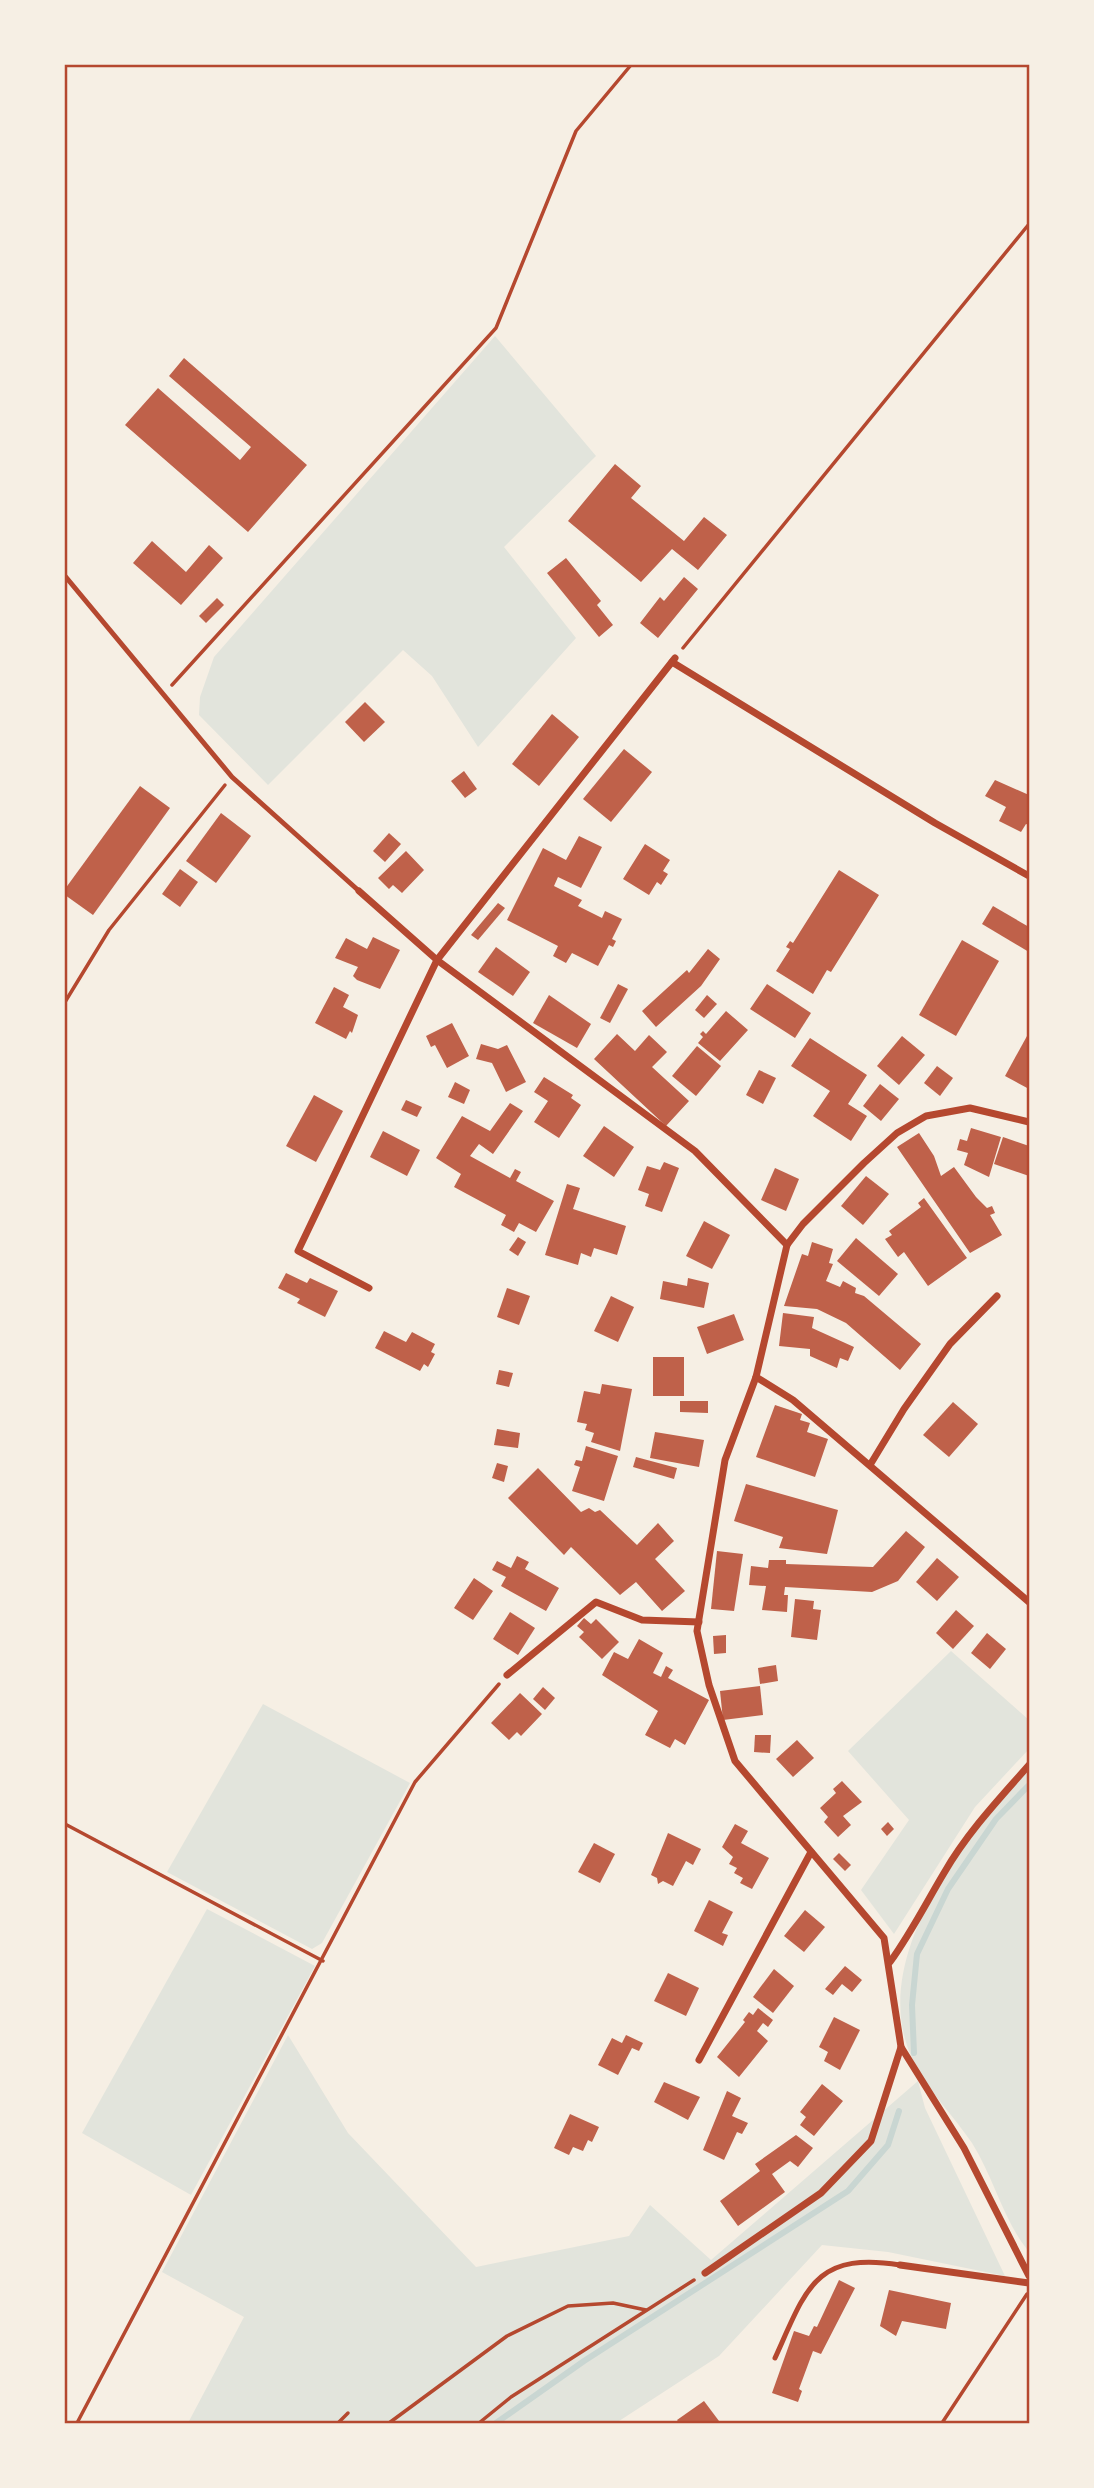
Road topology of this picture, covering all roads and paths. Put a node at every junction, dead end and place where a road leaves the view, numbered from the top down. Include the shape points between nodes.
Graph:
1 (631, 65) edge
2 (1029, 224) edge
3 (65, 576) edge
4 (674, 660) junction
5 (163, 694) junction
6 (232, 777) junction
7 (1029, 876) edge
8 (359, 891) joint
9 (437, 960) junction
10 (65, 1002) edge
11 (1029, 1122) edge
12 (787, 1245) junction
13 (369, 1288) dead end
14 (997, 1296) dead end
15 (755, 1377) junction
16 (870, 1465) junction
17 (1029, 1602) edge
18 (699, 1622) junction
19 (507, 1675) joint
20 (1029, 1765) edge
21 (65, 1824) edge
22 (811, 1852) junction
23 (323, 1961) junction
24 (890, 1962) junction
25 (901, 2047) junction
26 (699, 2060) dead end
27 (900, 2265) joint
28 (705, 2273) joint
29 (1029, 2276) edge
30 (1029, 2283) edge
31 (1029, 2290) edge
32 (646, 2310) junction
33 (775, 2358) dead end
34 (348, 2413) dead end
35 (77, 2423) edge
36 (338, 2423) edge
37 (389, 2423) edge
38 (479, 2423) edge
39 (942, 2423) edge

1 - 5 path via 576,131 496,328
2 - 4 path
3 - 5 lane
4 - 7 street via 935,823
4 - 9 street
5 - 6 lane
6 - 8 lane
6 - 10 path via 109,930
8 - 9 street
9 - 12 street via 695,1151
9 - 13 street via 298,1251
11 - 12 street via 970,1108 926,1116 897,1133 872,1156
12 - 15 street
14 - 16 street via 950,1345
15 - 16 street via 793,1400
15 - 18 street via 726,1460
16 - 17 street
18 - 19 street via 642,1620 596,1602
18 - 22 street via 709,1685 735,1761
19 - 23 path via 415,1782
20 - 24 street via 945,1871 913,1931
21 - 23 path
22 - 24 street via 884,1938
22 - 26 street
23 - 35 path
24 - 25 street
25 - 28 street via 871,2141 821,2193
25 - 29 street via 964,2148
27 - 30 street
27 - 33 lane via 843,2263 826,2270 801,2301
28 - 32 path
31 - 39 path
32 - 37 path via 613,2303 568,2306 506,2336
32 - 38 path via 511,2397
34 - 36 path

